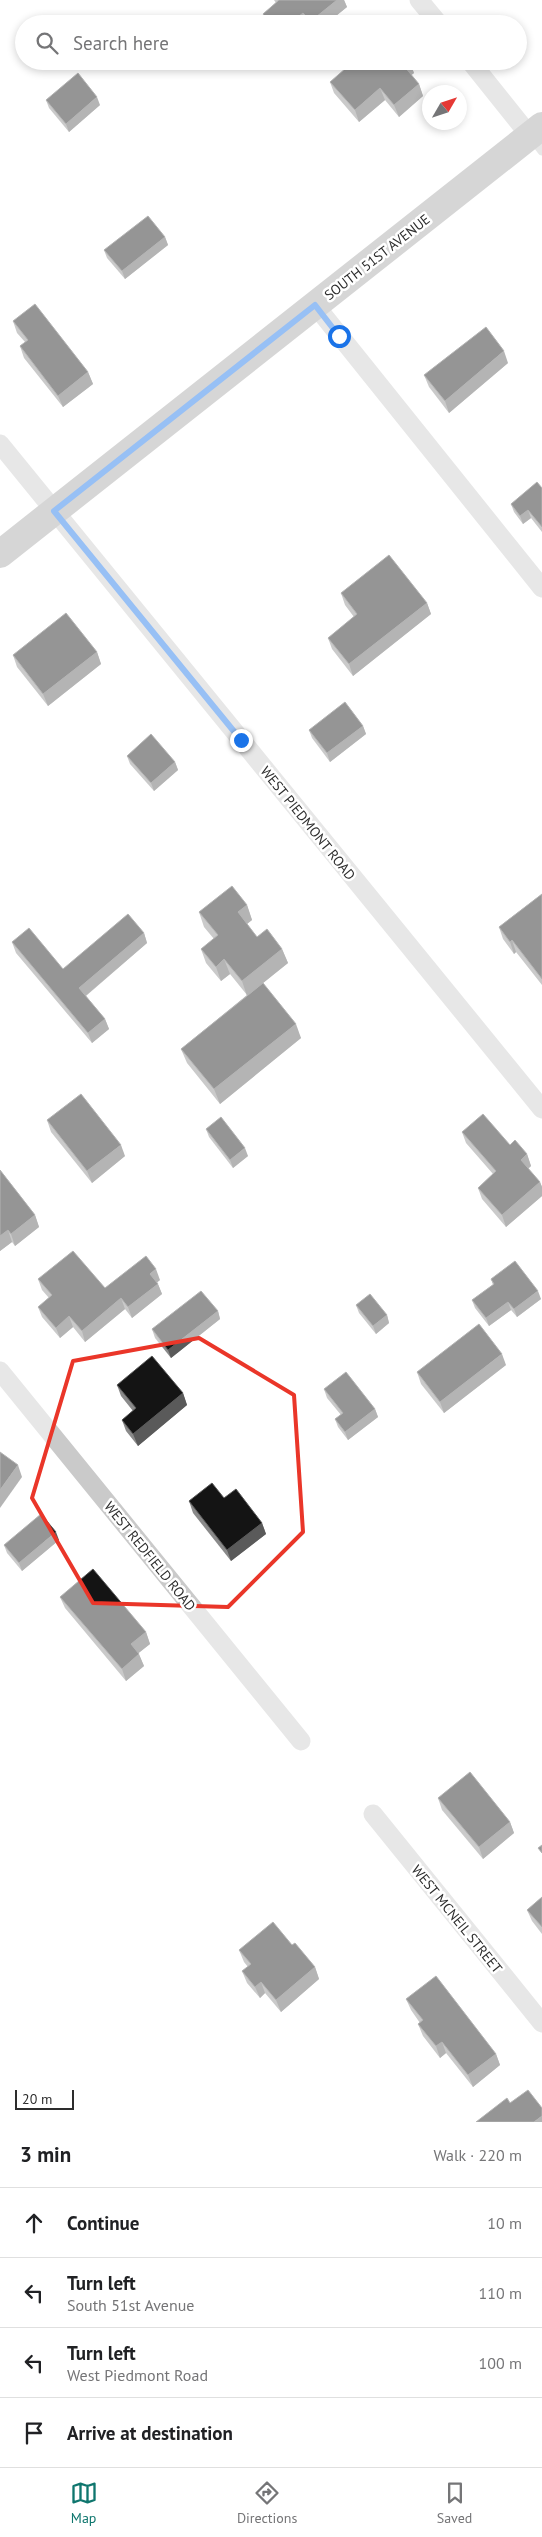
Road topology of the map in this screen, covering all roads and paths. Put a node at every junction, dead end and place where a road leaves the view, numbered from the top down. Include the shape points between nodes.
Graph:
1 (419, 0) edge
2 (432, 15) edge
3 (478, 70) edge
4 (538, 138) edge
5 (315, 305) junction
6 (0, 444) edge
7 (54, 511) junction
8 (0, 554) edge
9 (542, 588) edge
10 (542, 1109) edge
11 (0, 1372) edge
12 (301, 1741) dead end
13 (373, 1814) dead end
14 (542, 2023) edge

1 - 2 street
3 - 4 street
4 - 5 main road, SOUTH 51ST AVENUE
5 - 7 main road, SOUTH 51ST AVENUE
5 - 9 street
6 - 7 street, WEST PIEDMONT ROAD
7 - 8 main road, SOUTH 51ST AVENUE
7 - 10 street, WEST PIEDMONT ROAD
11 - 12 street, WEST REDFIELD ROAD
13 - 14 street, WEST MCNEIL STREET

